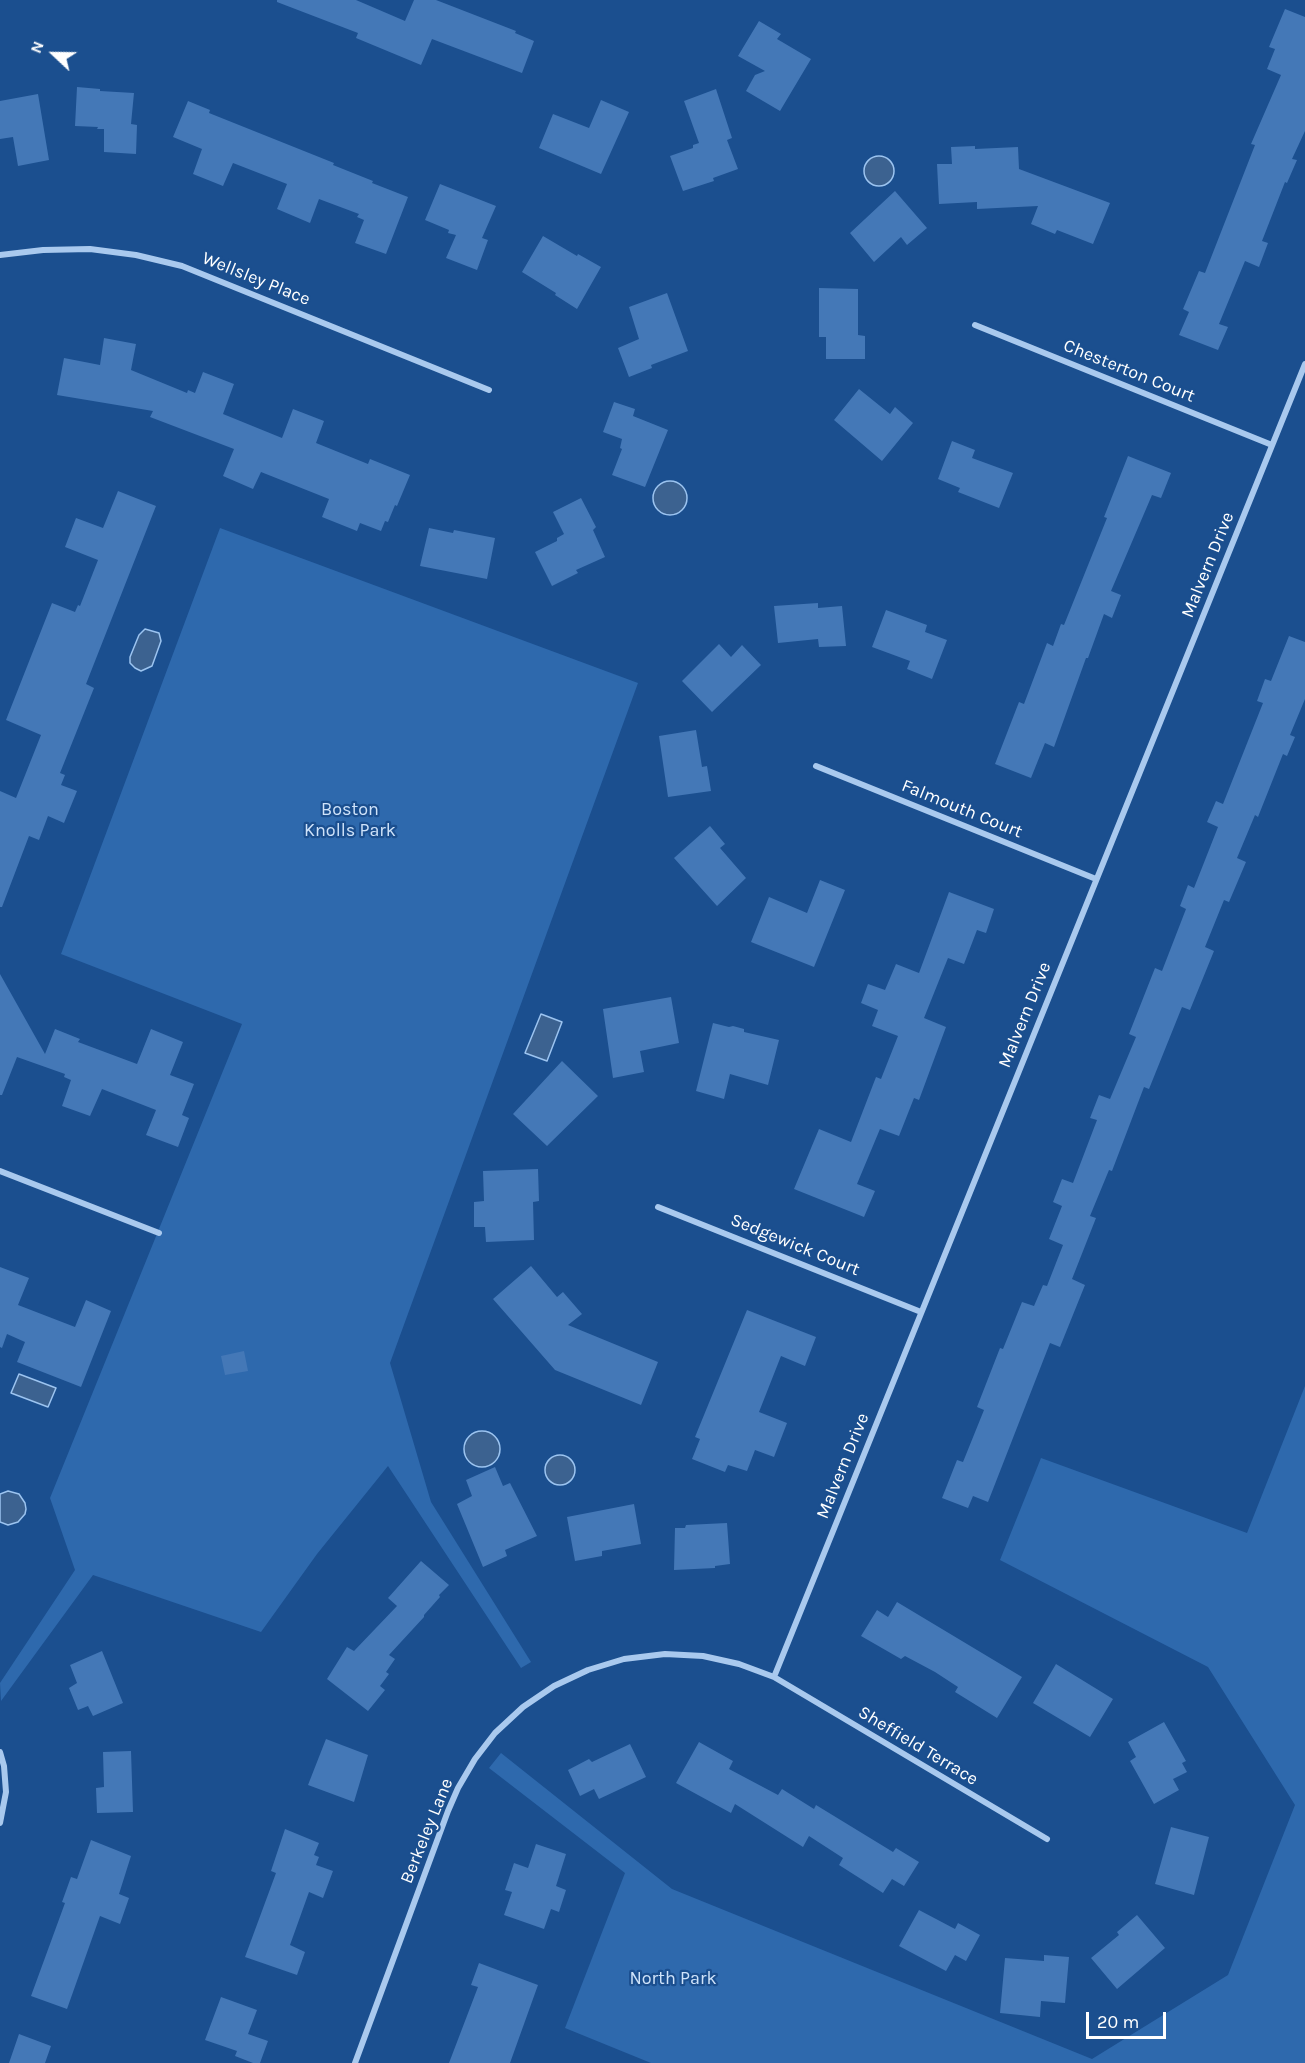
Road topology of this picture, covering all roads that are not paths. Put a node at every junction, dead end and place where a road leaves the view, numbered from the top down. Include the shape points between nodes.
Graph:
1 (0, 255) edge
2 (975, 325) dead end
3 (1305, 364) edge
4 (489, 390) dead end
5 (1272, 445) junction
6 (816, 766) dead end
7 (1096, 879) junction
8 (0, 1171) edge
9 (658, 1207) dead end
10 (159, 1233) dead end
11 (921, 1312) junction
12 (774, 1677) junction
13 (0, 1752) edge
14 (0, 1823) edge
15 (1047, 1839) dead end
16 (355, 2063) edge

1 - 4 street, Wellsley Place via 90,249 182,266
2 - 5 street, Chesterton Court
3 - 5 street, Malvern Drive
5 - 7 street, Malvern Drive
6 - 7 street, Falmouth Court
7 - 11 street, Malvern Drive
8 - 10 street
9 - 11 street, Sedgewick Court
11 - 12 street, Malvern Drive
12 - 15 street, Sheffield Terrace
12 - 16 street, Berkeley Lane via 703,1656 665,1654 588,1670 523,1707 495,1733 458,1788
13 - 14 street via 6,1792

